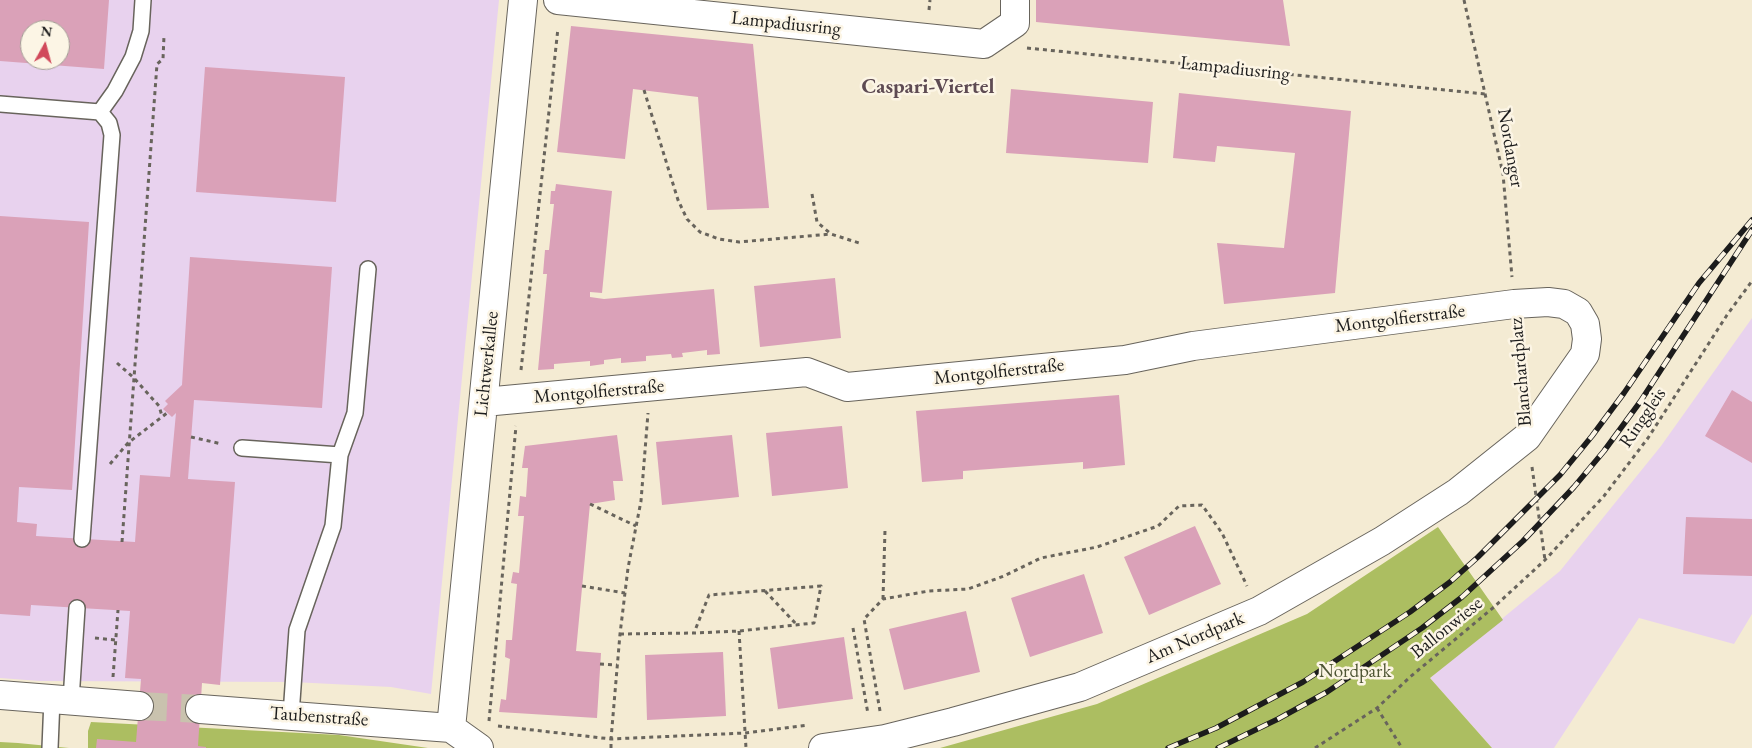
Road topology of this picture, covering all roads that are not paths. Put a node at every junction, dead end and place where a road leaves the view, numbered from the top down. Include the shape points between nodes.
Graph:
1 (144, 0) edge
2 (523, 0) edge
3 (560, 0) edge
4 (1015, 0) edge
5 (0, 104) edge
6 (100, 112) junction
7 (368, 269) dead end
8 (1514, 304) joint
9 (484, 402) junction
10 (1527, 438) joint
11 (242, 448) road end
12 (340, 455) junction
13 (82, 539) dead end
14 (77, 608) dead end
15 (0, 695) edge
16 (62, 700) junction
17 (138, 706) tunnel mouth
18 (200, 709) tunnel mouth
19 (292, 715) junction
20 (444, 727) junction
21 (817, 736) edge
22 (50, 748) edge
23 (479, 748) edge

1 - 6 lane via 141,31 133,57
2 - 9 street, Lichtwerkallee
3 - 4 street, Lampadiusring via 984,44 1015,22
5 - 6 lane
6 - 13 lane via 109,123 112,135
7 - 12 lane via 356,413
8 - 9 street, Montgolfierstraße via 1193,346 1125,360 847,388 807,372
8 - 10 street, Blanchardplatz via 1564,304 1578,312 1585,324 1587,339 1585,354
9 - 20 street, Lichtwerkallee
10 - 21 street, Am Nordpark via 1458,492 1382,541 1259,610 1080,687 879,740
11 - 12 lane
12 - 19 lane via 333,526 297,630
14 - 16 lane
15 - 16 street
16 - 17 street
16 - 22 lane
18 - 19 street, Taubenstraße
19 - 20 street, Taubenstraße
20 - 23 street

